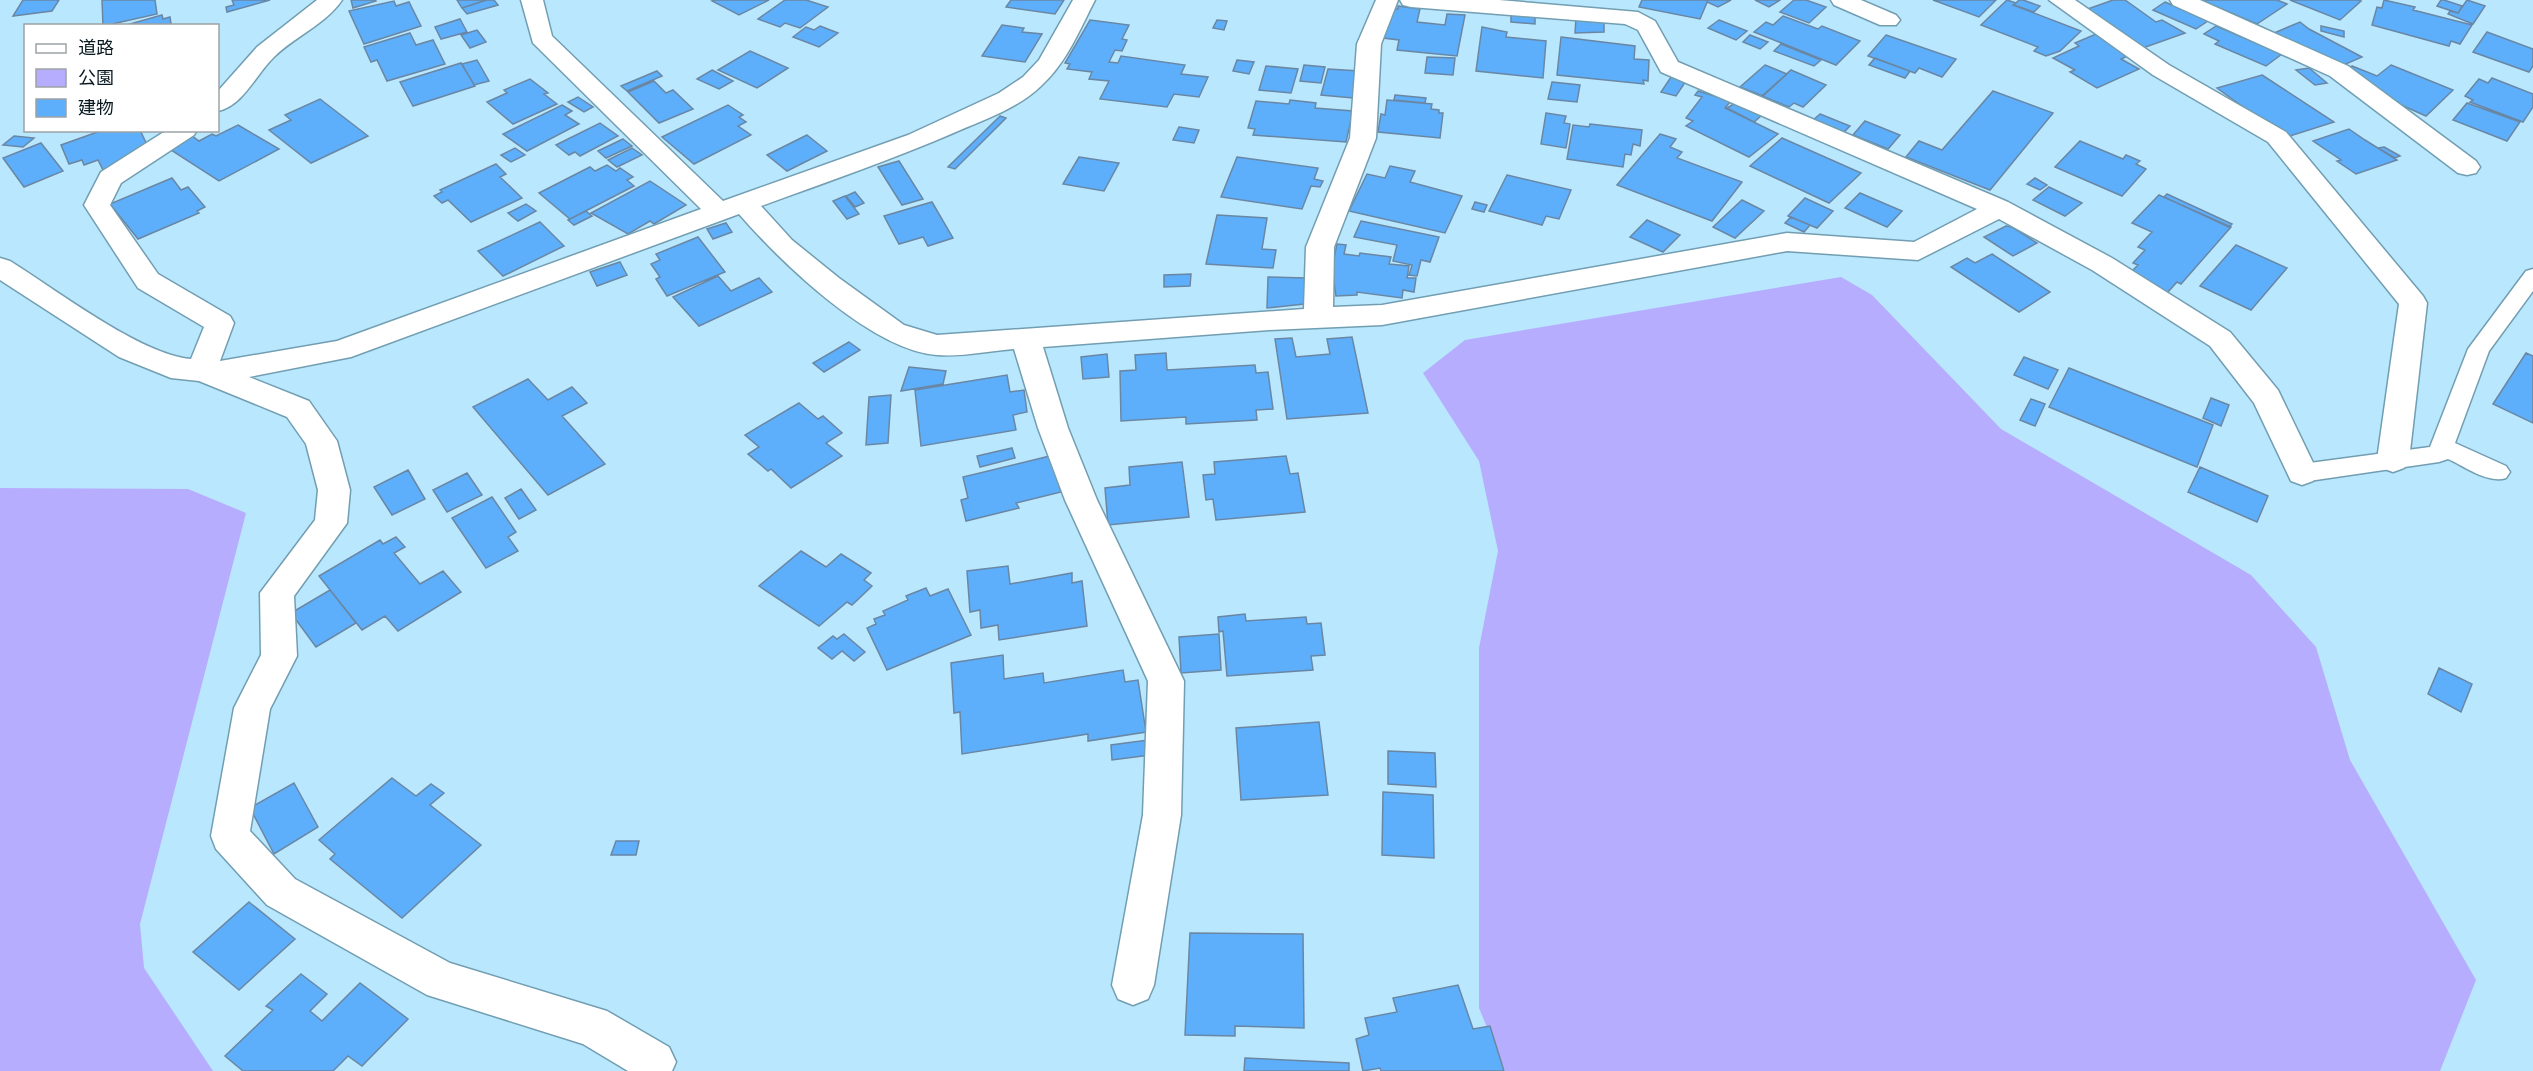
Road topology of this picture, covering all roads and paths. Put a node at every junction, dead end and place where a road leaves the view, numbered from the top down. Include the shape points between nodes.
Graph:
1 (331, 0) edge
2 (531, 0) edge
3 (1084, 0) edge
4 (1387, 0) edge
5 (1411, 0) edge
6 (1842, 0) edge
7 (2060, 0) edge
8 (2181, 0) edge
9 (1888, 20) dead end
10 (219, 103) edge
11 (181, 132) edge
12 (2467, 166) dead end
13 (732, 207) junction
14 (1999, 208) junction
15 (0, 267) edge
16 (2533, 276) edge
17 (1318, 319) junction
18 (1026, 339) junction
19 (202, 370) junction
20 (2441, 446) junction
21 (2393, 460) junction
22 (2498, 472) dead end
23 (2302, 473) joint
24 (1133, 985) dead end
25 (654, 1062) dead end

1 - 10 street via 265,52
2 - 13 street via 542,38 565,64
3 - 13 street via 1032,82 1014,93 917,140
4 - 17 street via 1369,44 1363,138 1320,247
5 - 14 street via 1630,16 1647,26 1669,67
6 - 9 street
7 - 21 street via 2161,70 2277,137 2413,303
8 - 12 street via 2339,71
11 - 19 street via 110,178 97,205 148,281 220,323
13 - 18 street via 894,332 936,345
13 - 19 street via 340,350 222,372
14 - 17 street via 1918,251 1787,242 1382,315
14 - 23 street via 2102,264 2220,339 2267,399
15 - 19 street via 129,350 171,368
16 - 20 lane via 2479,349
17 - 18 street
18 - 24 street via 1053,428 1081,501 1166,681 1162,815
19 - 25 street via 298,409 321,441 334,490 331,523 277,593 279,656 252,708 230,836 281,892 442,981 592,1026
20 - 21 lane via 2439,454
20 - 22 lane
21 - 23 lane

